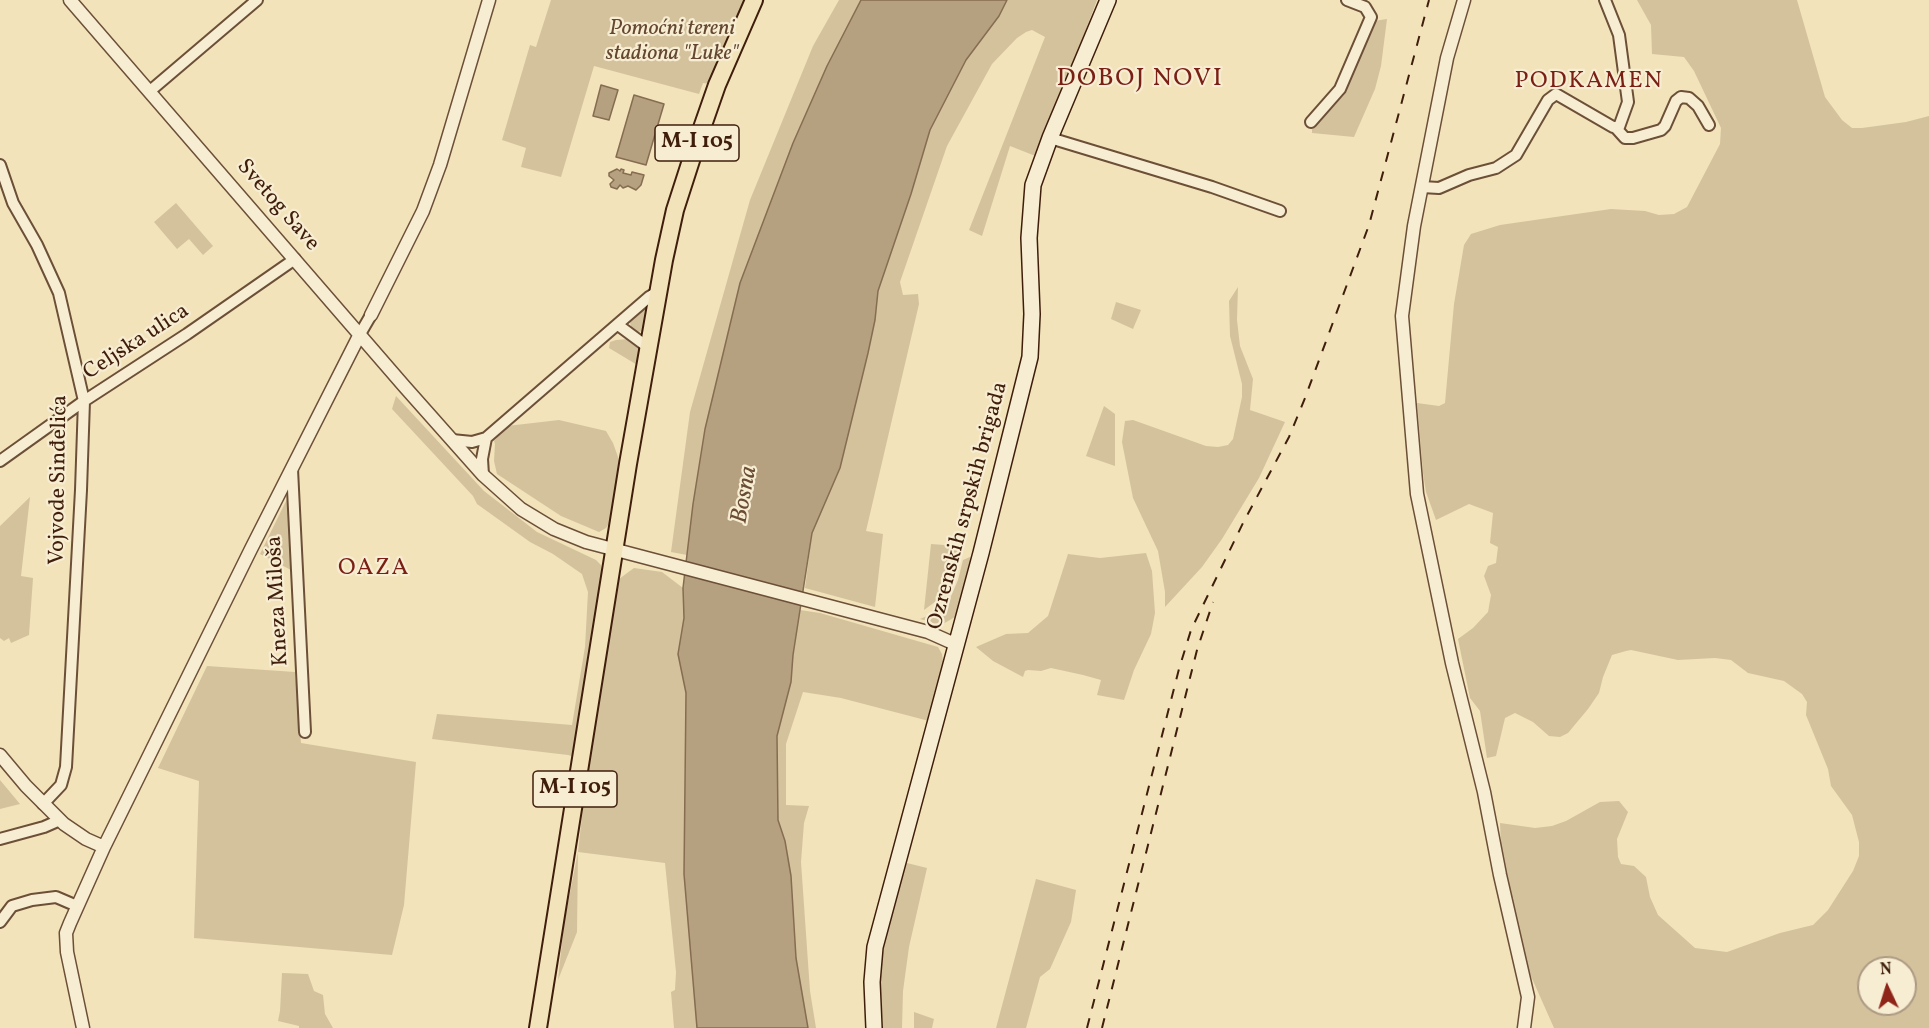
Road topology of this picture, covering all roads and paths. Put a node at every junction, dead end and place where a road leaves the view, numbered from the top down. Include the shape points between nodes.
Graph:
1 (70, 0) edge
2 (257, 0) edge
3 (489, 0) edge
4 (754, 0) edge
5 (1108, 0) edge
6 (1347, 0) edge
7 (1464, 0) edge
8 (1605, 0) edge
9 (150, 91) junction
10 (1311, 123) dead end
11 (1709, 125) dead end
12 (1616, 128) junction
13 (1050, 138) junction
14 (0, 165) edge
15 (1422, 187) junction
16 (1280, 211) dead end
17 (295, 259) junction
18 (659, 291) junction
19 (371, 315) joint
20 (618, 325) junction
21 (360, 334) junction
22 (649, 348) junction
23 (84, 401) junction
24 (486, 438) junction
25 (452, 440) junction
26 (0, 460) edge
27 (291, 468) junction
28 (483, 475) junction
29 (615, 550) junction
30 (955, 644) junction
31 (305, 732) dead end
32 (0, 755) edge
33 (43, 804) junction
34 (60, 820) junction
35 (0, 839) edge
36 (104, 847) junction
37 (77, 906) junction
38 (0, 922) edge
39 (83, 1028) edge
40 (538, 1028) edge
41 (874, 1028) edge
42 (1524, 1028) edge

1 - 9 street, Svetog Save
2 - 9 street
3 - 19 street via 441,165 423,211
4 - 18 main road, M-I 105 via 695,148 675,210
5 - 13 main road, Ozrenskih srpskih brigada
6 - 10 street via 1365,7 1371,17 1340,89
7 - 15 street via 1447,58
8 - 12 street via 1619,35 1628,102
9 - 17 street, Svetog Save
11 - 12 street via 1698,106 1681,97 1661,130 1625,138
12 - 15 street via 1556,94 1548,100 1516,155 1496,168 1439,188
13 - 16 street
13 - 30 main road, Ozrenskih srpskih brigada via 1031,200 1030,357
14 - 23 street, Vojvode Sinđelića via 13,202 59,293
15 - 42 street via 1402,316 1414,474 1452,663 1527,988
17 - 21 street, Svetog Save
17 - 23 street, Celjska ulica
18 - 20 street
18 - 22 main road, M-I 105
19 - 21 street
20 - 22 street
20 - 24 street
21 - 25 street, Svetog Save
21 - 27 street
22 - 29 main road, M-I 105
23 - 26 street, Celjska ulica
23 - 33 street, Vojvode Sinđelića via 66,767 61,785
24 - 25 street via 472,442
24 - 28 street
25 - 28 street, Svetog Save
27 - 31 street, Kneza Miloša
27 - 36 street
28 - 29 street, Svetog Save via 521,508 554,529
29 - 30 street, Svetog Save via 928,632
29 - 40 main road, M-I 105
30 - 41 main road, Ozrenskih srpskih brigada via 875,947
32 - 33 street
33 - 34 street
34 - 35 street
34 - 36 street
36 - 37 street
37 - 38 street via 56,897 32,900 12,906
37 - 39 street via 66,942

